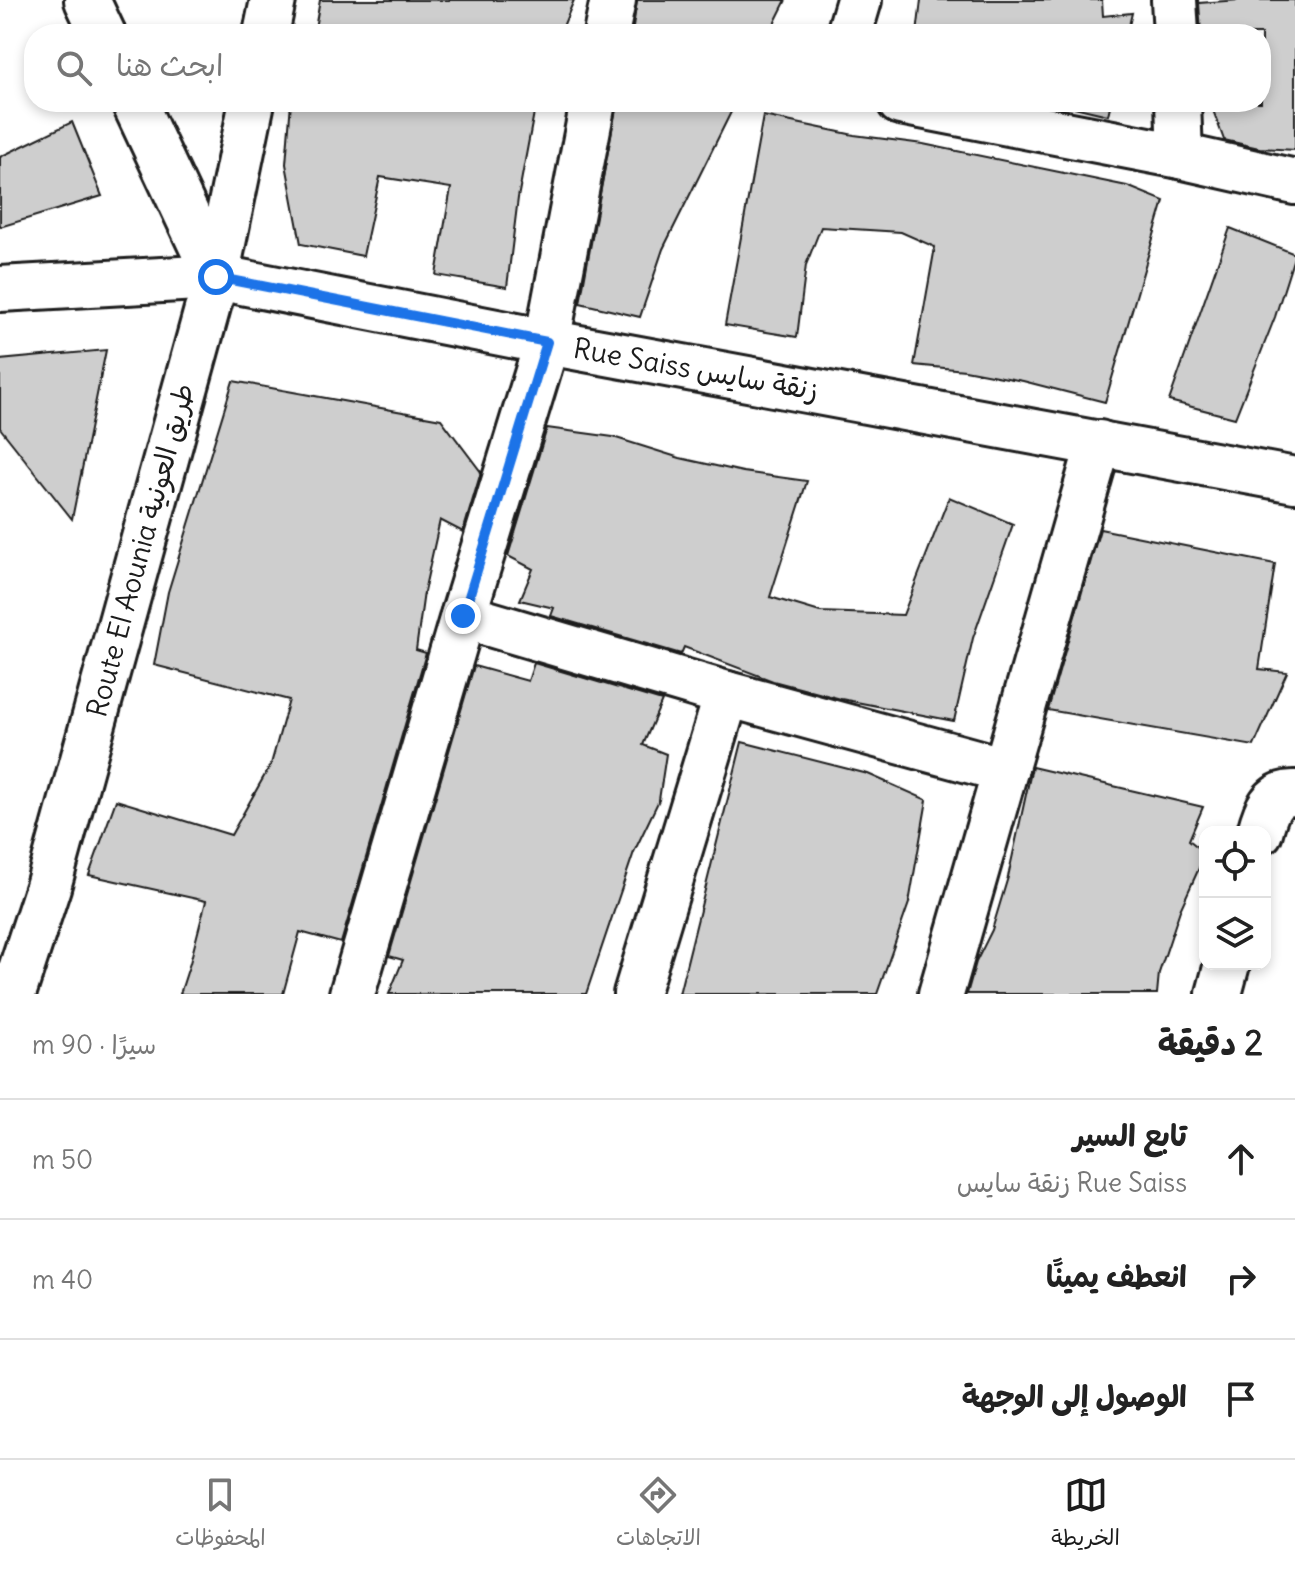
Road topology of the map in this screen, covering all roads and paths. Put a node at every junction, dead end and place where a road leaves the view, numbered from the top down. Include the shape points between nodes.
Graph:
1 (87, 0) edge
2 (273, 0) edge
3 (613, 0) edge
4 (859, 0) edge
5 (1174, 0) edge
6 (98, 24) edge
7 (268, 24) edge
8 (608, 24) edge
9 (852, 24) edge
10 (1175, 24) edge
11 (139, 112) edge
12 (250, 112) edge
13 (591, 112) edge
14 (952, 112) edge
15 (1178, 112) edge
16 (1180, 156) junction
17 (1295, 182) edge
18 (216, 277) junction
19 (0, 289) edge
20 (547, 342) junction
21 (1099, 443) junction
22 (1292, 470) edge
23 (463, 616) junction
24 (727, 694) junction
25 (1005, 770) junction
26 (1295, 793) edge
27 (1261, 826) edge
28 (1225, 970) edge
29 (9, 989) edge
30 (352, 994) edge
31 (636, 994) edge
32 (941, 994) edge
33 (1219, 994) edge

1 - 6 street
2 - 7 street
3 - 8 street
4 - 9 street
5 - 10 street
11 - 18 street
12 - 18 street, Route El Aounia طريق العونية
13 - 20 street
14 - 16 street
15 - 16 street
16 - 17 street
18 - 19 street, Rue Saiss زنقة سايس
18 - 20 street, Rue Saiss زنقة سايس
18 - 29 street, Route El Aounia طريق العونية via 48,887
20 - 21 street, Rue Saiss زنقة سايس
20 - 23 street
21 - 22 street, Rue Saiss زنقة سايس
21 - 25 street
23 - 24 street
23 - 30 street
24 - 25 street
24 - 31 street
25 - 32 street
26 - 27 street via 1276,799
28 - 33 street

